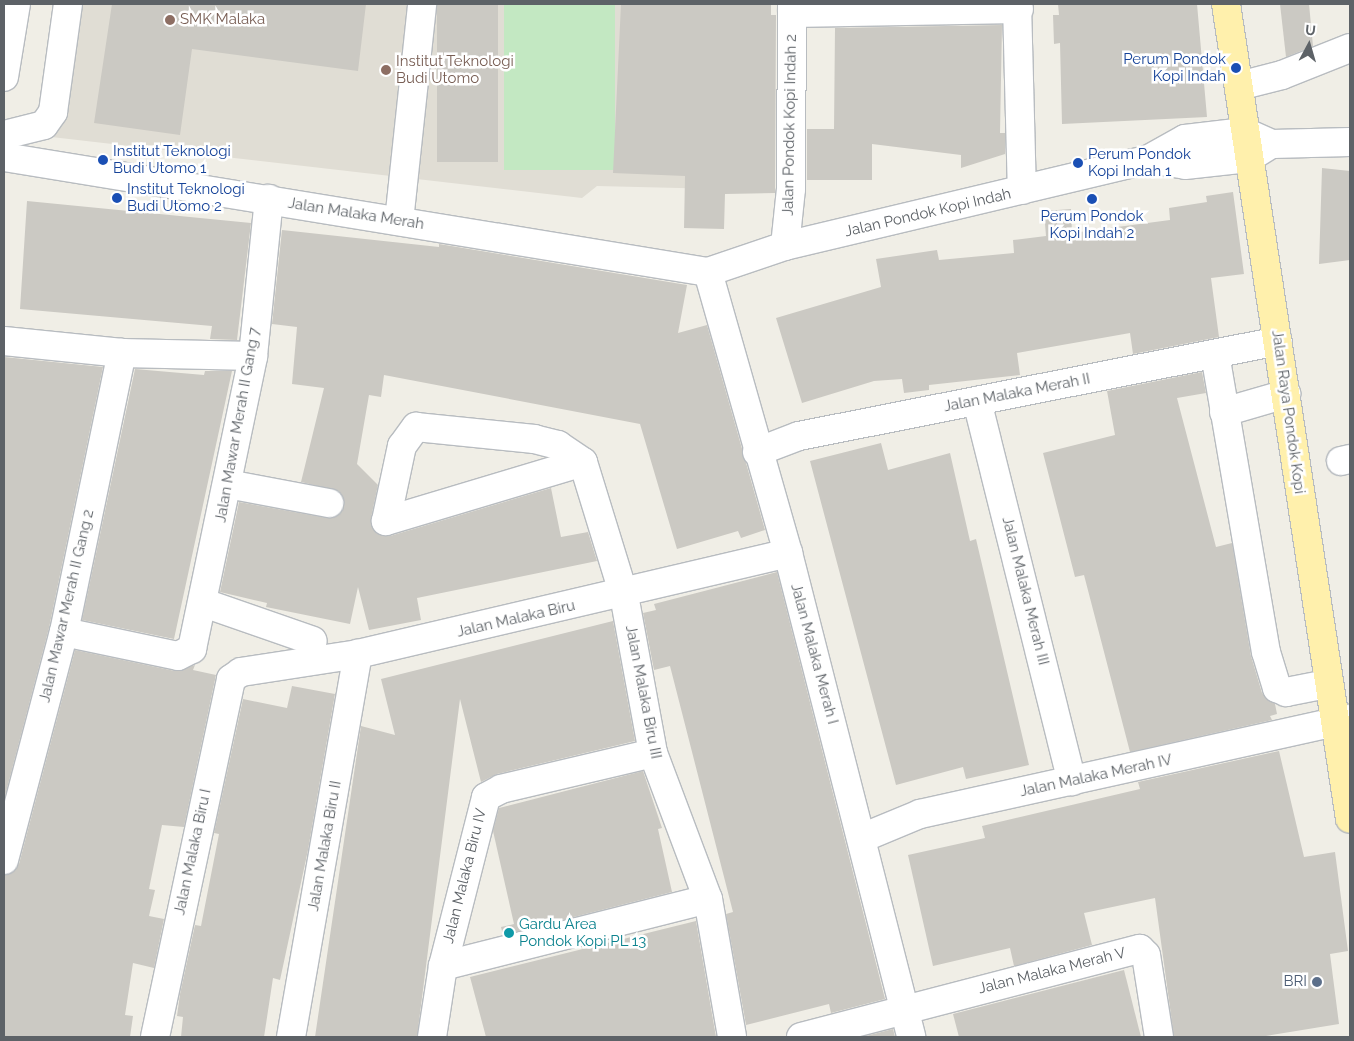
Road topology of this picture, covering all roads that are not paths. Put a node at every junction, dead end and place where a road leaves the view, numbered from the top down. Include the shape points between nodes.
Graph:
1 (16, 4) edge
2 (68, 4) edge
3 (422, 4) edge
4 (1226, 4) edge
5 (1018, 6) edge
6 (792, 8) edge
7 (1350, 48) edge
8 (4, 77) edge
9 (1239, 86) junction
10 (4, 135) edge
11 (1350, 142) edge
12 (1247, 145) junction
13 (4, 157) edge
14 (1022, 190) junction
15 (269, 199) junction
16 (399, 221) junction
17 (785, 246) junction
18 (708, 272) junction
19 (4, 341) edge
20 (1278, 342) junction
21 (122, 353) junction
22 (1215, 354) junction
23 (253, 356) junction
24 (1286, 394) junction
25 (977, 401) junction
26 (1224, 412) junction
27 (757, 452) junction
28 (583, 462) junction
29 (228, 484) junction
30 (329, 503) dead end
31 (788, 553) junction
32 (624, 595) junction
33 (204, 603) junction
34 (64, 632) junction
35 (313, 641) dead end
36 (358, 654) junction
37 (241, 672) joint
38 (1326, 684) junction
39 (1342, 721) edge
40 (653, 753) junction
41 (1072, 781) junction
42 (1350, 820) edge
43 (862, 838) junction
44 (5, 859) edge
45 (708, 899) junction
46 (443, 966) junction
47 (904, 1008) junction
48 (155, 1037) edge
49 (292, 1037) edge
50 (432, 1037) edge
51 (732, 1037) edge
52 (800, 1037) edge
53 (911, 1037) edge
54 (1159, 1037) edge

1 - 8 street
2 - 10 street via 53,112 44,126
3 - 16 street
4 - 9 main road, Jalan Raya Pondok Kopi
5 - 6 street
5 - 14 street
6 - 17 street, Jalan Pondok Kopi Indah 2 via 791,189
7 - 9 street via 1282,75
9 - 12 main road, Jalan Raya Pondok Kopi
11 - 12 street
12 - 14 street, Jalan Pondok Kopi Indah via 1185,139 1149,159
12 - 20 main road, Jalan Raya Pondok Kopi
13 - 15 street, Jalan Malaka Merah
14 - 17 street, Jalan Pondok Kopi Indah
15 - 16 street, Jalan Malaka Merah
15 - 23 street, Jalan Mawar Merah II Gang 7
16 - 18 street, Jalan Malaka Merah
17 - 18 street, Jalan Pondok Kopi Indah
18 - 27 street, Jalan Malaka Merah I
19 - 21 street
20 - 22 street, Jalan Malaka Merah II
20 - 24 main road, Jalan Raya Pondok Kopi
21 - 23 street
21 - 34 street, Jalan Mawar Merah II Gang 2
22 - 25 street, Jalan Malaka Merah II
22 - 26 street
23 - 29 street, Jalan Mawar Merah II Gang 7
24 - 26 street
24 - 38 main road, Jalan Raya Pondok Kopi
25 - 27 street, Jalan Malaka Merah II via 799,436
25 - 41 street, Jalan Malaka Merah III
26 - 38 street via 1266,652 1277,688 1286,692
27 - 31 street, Jalan Malaka Merah I
28 - 28 street via 558,445 534,439 416,427 402,446 386,520
28 - 32 street, Jalan Malaka Biru III
29 - 30 street
29 - 33 street, Jalan Mawar Merah II Gang 7
31 - 32 street, Jalan Malaka Biru
31 - 43 street, Jalan Malaka Merah I
32 - 36 street, Jalan Malaka Biru
32 - 40 street, Jalan Malaka Biru III
33 - 34 street, Jalan Mawar Merah II Gang 7 via 192,649 178,656
33 - 35 street
34 - 44 street, Jalan Mawar Merah II Gang 2
36 - 37 street, Jalan Malaka Biru
36 - 49 street, Jalan Malaka Biru II
37 - 48 street, Jalan Malaka Biru I via 231,679 226,693
38 - 39 main road, Jalan Raya Pondok Kopi
39 - 41 street, Jalan Malaka Merah IV
39 - 42 main road, Jalan Raya Pondok Kopi
40 - 45 street, Jalan Malaka Biru III
40 - 46 street, Jalan Malaka Biru IV via 501,789 486,797
41 - 43 street, Jalan Malaka Merah IV via 920,814
43 - 47 street, Jalan Malaka Merah I
45 - 46 street
45 - 51 street, Jalan Malaka Biru III
46 - 50 street, Jalan Malaka Biru IV
47 - 52 street
47 - 53 street, Jalan Malaka Merah I
47 - 54 street, Jalan Malaka Merah V via 1140,949 1146,955

